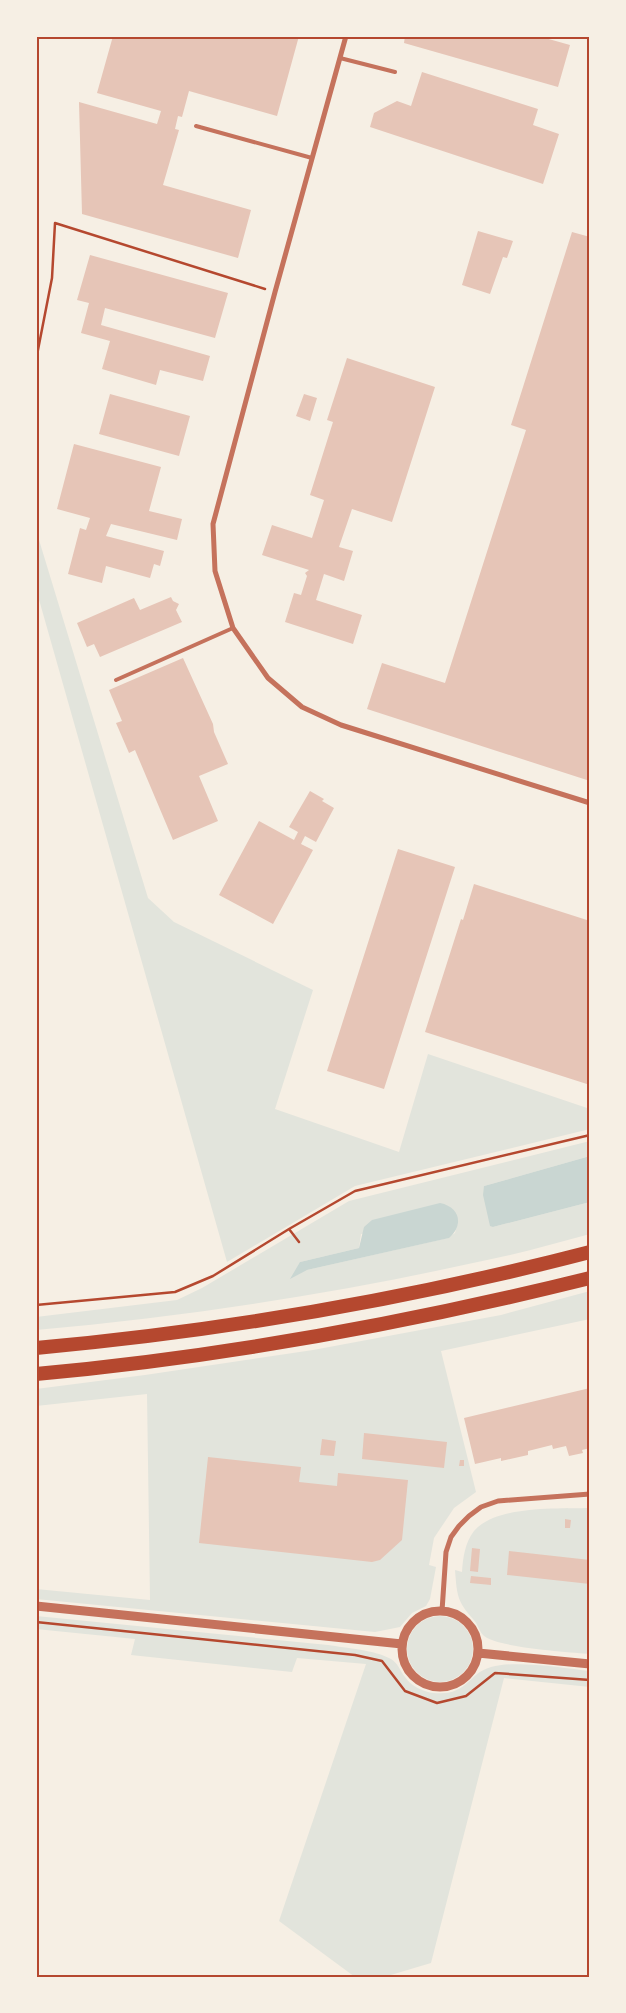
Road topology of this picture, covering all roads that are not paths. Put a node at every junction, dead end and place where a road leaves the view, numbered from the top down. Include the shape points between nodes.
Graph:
1 (346, 36) edge
2 (340, 58) junction
3 (395, 72) dead end
4 (196, 126) dead end
5 (312, 158) junction
6 (233, 628) junction
7 (116, 680) dead end
8 (590, 803) edge
9 (590, 1252) edge
10 (590, 1278) edge
11 (36, 1348) edge
12 (36, 1374) edge
13 (590, 1494) edge
14 (36, 1606) edge
15 (442, 1611) junction
16 (402, 1644) junction
17 (478, 1653) junction
18 (590, 1664) edge

1 - 2 street
2 - 3 lane
2 - 5 street
4 - 5 lane
5 - 6 street via 213,524 215,571
6 - 7 lane
6 - 8 street via 268,678 302,707 341,725
9 - 11 highway via 466,1282 302,1313 201,1329
10 - 12 highway via 448,1311 302,1339
13 - 15 street via 498,1501 481,1507 451,1537 446,1552
14 - 16 street
15 - 16 street via 431,1612 416,1620 405,1633
15 - 17 street via 465,1620 473,1629
16 - 17 street via 408,1670 429,1686 456,1684 467,1676
17 - 18 street

